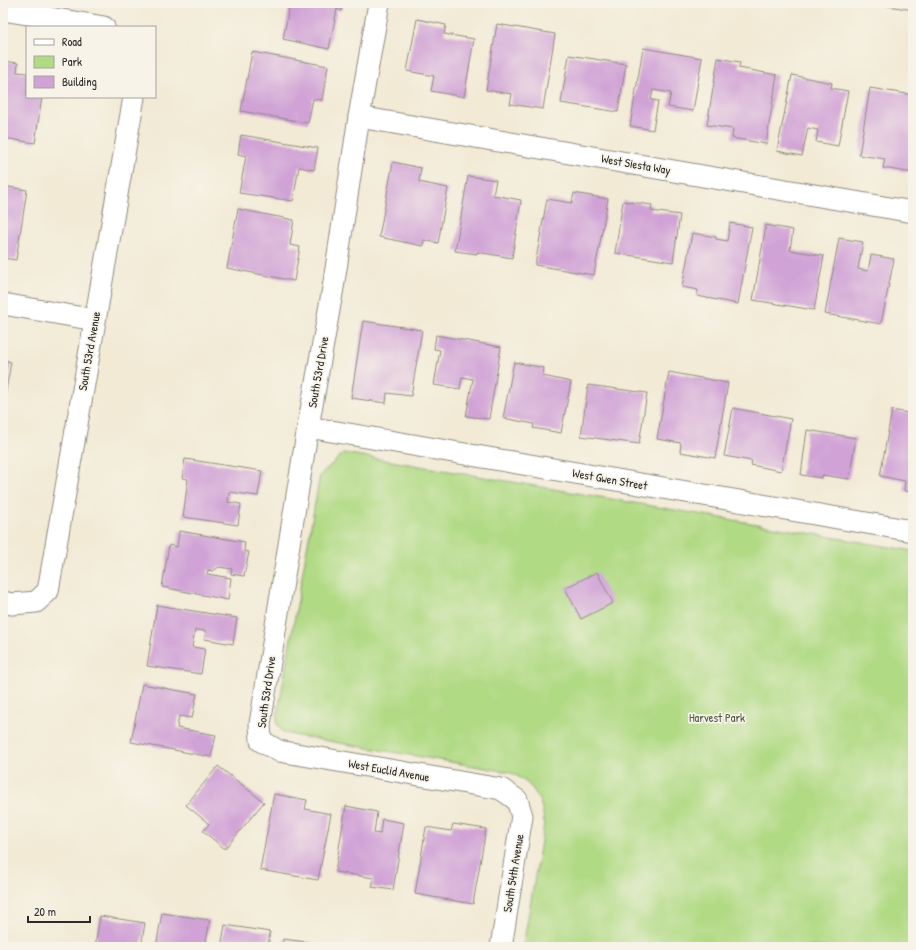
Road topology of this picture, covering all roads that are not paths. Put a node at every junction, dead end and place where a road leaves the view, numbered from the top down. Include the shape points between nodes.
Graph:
1 (379, 3) edge
2 (3, 10) edge
3 (98, 26) edge
4 (134, 98) edge
5 (359, 117) junction
6 (913, 212) edge
7 (3, 304) edge
8 (95, 320) junction
9 (308, 426) junction
10 (913, 531) edge
11 (3, 602) edge
12 (261, 741) joint
13 (517, 800) joint
14 (501, 947) edge

1 - 5 street, South 53rd Drive
2 - 3 street
4 - 8 street, South 53rd Avenue
5 - 6 street, West Siesta Way
5 - 9 street, South 53rd Drive via 333,288
7 - 8 street
8 - 11 street, South 53rd Avenue via 48,590 36,602
9 - 10 street, West Gwen Street
9 - 12 street, South 53rd Drive via 260,724
12 - 13 street, West Euclid Avenue via 279,751 501,789
13 - 14 street, South 54th Avenue via 522,816

